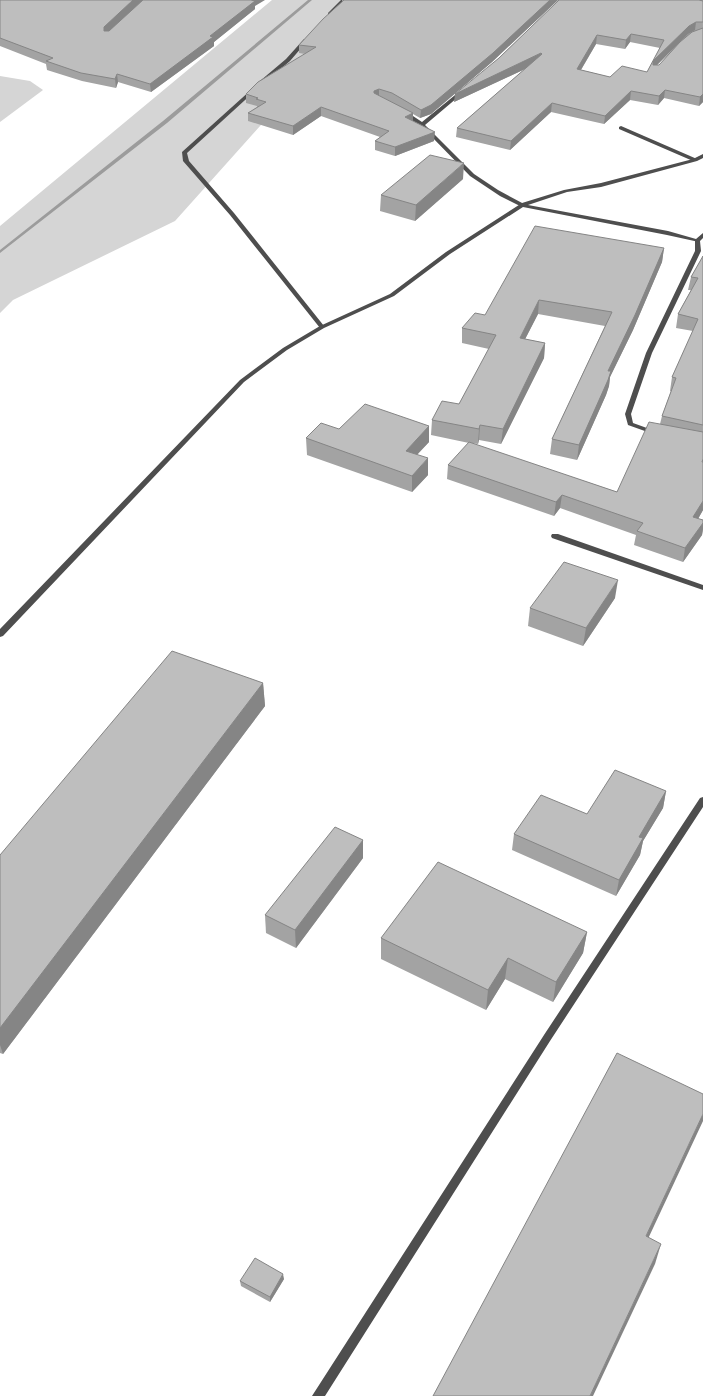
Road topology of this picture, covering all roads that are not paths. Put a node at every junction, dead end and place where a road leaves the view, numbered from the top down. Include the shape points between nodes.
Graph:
1 (343, 0) edge
2 (327, 16) edge
3 (312, 33) edge
4 (465, 89) edge
5 (402, 111) edge
6 (423, 124) junction
7 (620, 128) dead end
8 (703, 156) edge
9 (696, 160) junction
10 (522, 205) junction
11 (703, 235) edge
12 (697, 241) junction
13 (700, 252) edge
14 (322, 327) junction
15 (666, 435) edge
16 (554, 536) dead end
17 (703, 588) edge
18 (0, 634) edge
19 (703, 800) edge
20 (318, 1396) edge

1 - 2 street
3 - 14 street via 288,60 184,153 193,170 232,214
4 - 6 street
5 - 6 street
6 - 10 street via 471,174 490,188
7 - 9 street
8 - 9 street
9 - 10 street via 601,185 566,191
10 - 12 street via 661,231
10 - 14 street via 392,295
11 - 12 street
12 - 13 street
13 - 15 street via 649,353 628,414 630,424
14 - 18 street via 285,349 242,381
16 - 17 street
19 - 20 street

